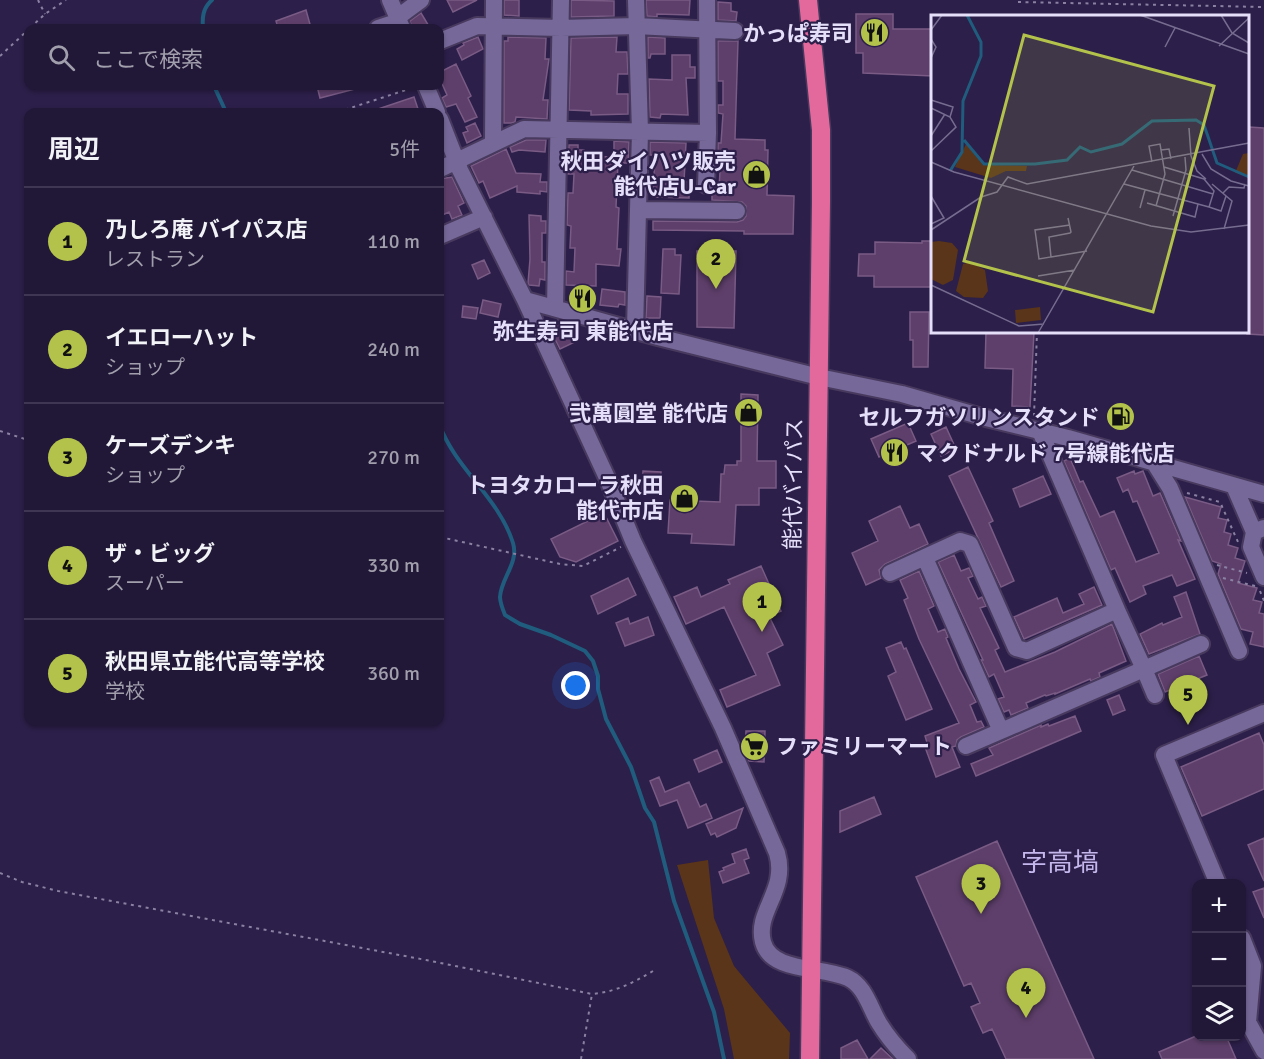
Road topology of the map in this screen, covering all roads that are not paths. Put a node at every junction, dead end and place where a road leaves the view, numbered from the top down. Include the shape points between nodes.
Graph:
1 (390, 0) edge
2 (421, 0) edge
3 (494, 0) edge
4 (561, 0) edge
5 (636, 0) edge
6 (707, 0) edge
7 (808, 0) edge
8 (400, 22) edge
9 (636, 26) junction
10 (493, 27) junction
11 (561, 28) junction
12 (707, 31) junction
13 (735, 31) dead end
14 (444, 39) edge
15 (428, 90) edge
16 (435, 108) edge
17 (559, 129) junction
18 (444, 130) edge
19 (640, 131) junction
20 (708, 133) junction
21 (493, 143) junction
22 (456, 160) junction
23 (444, 167) edge
24 (706, 185) dead end
25 (638, 210) junction
26 (737, 212) dead end
27 (484, 217) junction
28 (444, 234) edge
29 (525, 300) junction
30 (555, 308) junction
31 (635, 330) junction
32 (819, 377) junction
33 (1037, 428) junction
34 (1155, 464) junction
35 (1234, 486) junction
36 (1264, 494) edge
37 (1259, 530) edge
38 (925, 558) junction
39 (890, 573) dead end
40 (1257, 580) edge
41 (1117, 610) junction
42 (1201, 644) dead end
43 (1239, 651) dead end
44 (1144, 669) junction
45 (1155, 695) dead end
46 (1264, 713) edge
47 (1001, 731) junction
48 (966, 746) dead end
49 (1216, 879) edge
50 (1246, 948) edge
51 (812, 968) junction
52 (1264, 1051) edge
53 (810, 1059) edge
54 (908, 1059) edge

1 - 8 street
2 - 8 street
3 - 10 street
4 - 11 street
5 - 9 street
6 - 12 street
7 - 32 highway, 能代バイパス via 820,130
9 - 11 street
9 - 12 street
9 - 19 street
10 - 11 street
10 - 14 street via 477,26
10 - 21 street
11 - 17 street
12 - 13 street
12 - 20 street
15 - 16 street
17 - 19 street
17 - 21 street via 524,129
17 - 30 street
18 - 22 street
19 - 20 street
19 - 25 street
20 - 24 street
21 - 22 street
22 - 23 street
22 - 27 street
25 - 26 street
25 - 31 street
27 - 28 street
27 - 29 street
29 - 30 street
29 - 51 street via 777,853 780,873 763,923 765,947 777,961
30 - 31 street
31 - 32 street
32 - 33 street
32 - 51 highway, 能代バイパス
33 - 34 street
33 - 41 street
34 - 35 street
34 - 43 street via 1170,488
35 - 36 street
35 - 37 street
37 - 40 street via 1251,547
38 - 39 street
38 - 41 street via 960,541 970,544 1016,648 1027,651
38 - 47 street
41 - 44 street
42 - 44 street
44 - 45 street
44 - 47 street
46 - 49 street via 1164,755
47 - 48 street
50 - 52 street via 1253,966 1248,1022
51 - 53 highway, 能代バイパス
51 - 54 street via 847,978 859,986 886,1034

